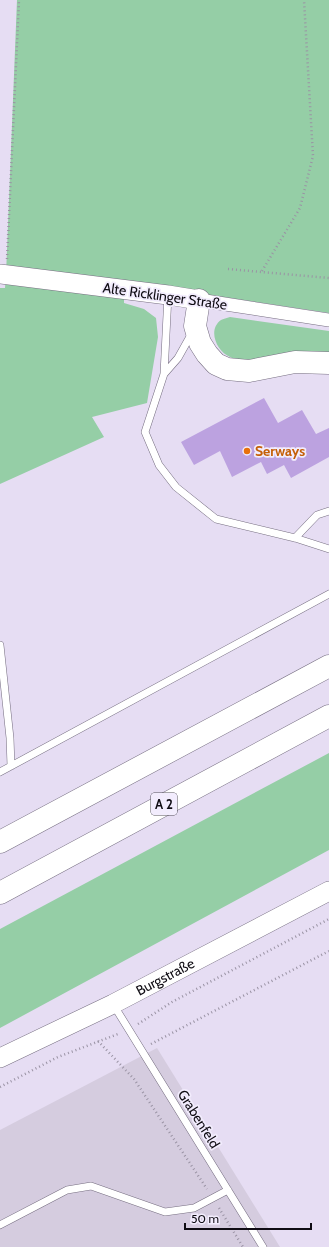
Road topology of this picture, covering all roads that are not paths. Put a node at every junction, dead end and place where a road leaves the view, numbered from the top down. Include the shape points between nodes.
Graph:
1 (3, 269) edge
2 (168, 295) junction
3 (199, 300) junction
4 (329, 320) edge
5 (195, 326) junction
6 (329, 363) edge
7 (164, 374) junction
8 (329, 511) edge
9 (295, 538) junction
10 (329, 549) edge
11 (329, 594) edge
12 (0, 646) edge
13 (329, 666) edge
14 (329, 716) edge
15 (11, 766) junction
16 (0, 772) edge
17 (0, 842) edge
18 (329, 891) edge
19 (0, 893) edge
20 (113, 1004) junction
21 (0, 1058) edge
22 (228, 1190) junction
23 (0, 1225) edge
24 (263, 1247) edge

1 - 2 street, Alte Ricklinger Straße
2 - 3 street, Alte Ricklinger Straße
2 - 7 lane
3 - 4 street, Alte Ricklinger Straße
3 - 5 highway
5 - 6 highway via 200,343 207,354 216,364 226,369 249,371 295,362
5 - 7 lane via 178,358
7 - 9 lane via 145,432 159,465 176,487 216,519
8 - 9 lane via 317,515
9 - 10 lane
11 - 15 lane
12 - 15 lane
13 - 17 highway
14 - 19 highway, A 2
15 - 16 lane
18 - 20 street, Burgstraße
20 - 21 street, Burgstraße
20 - 22 lane, Grabenfeld
22 - 23 lane via 194,1208 165,1212 91,1186 67,1190
22 - 24 lane, Grabenfeld

